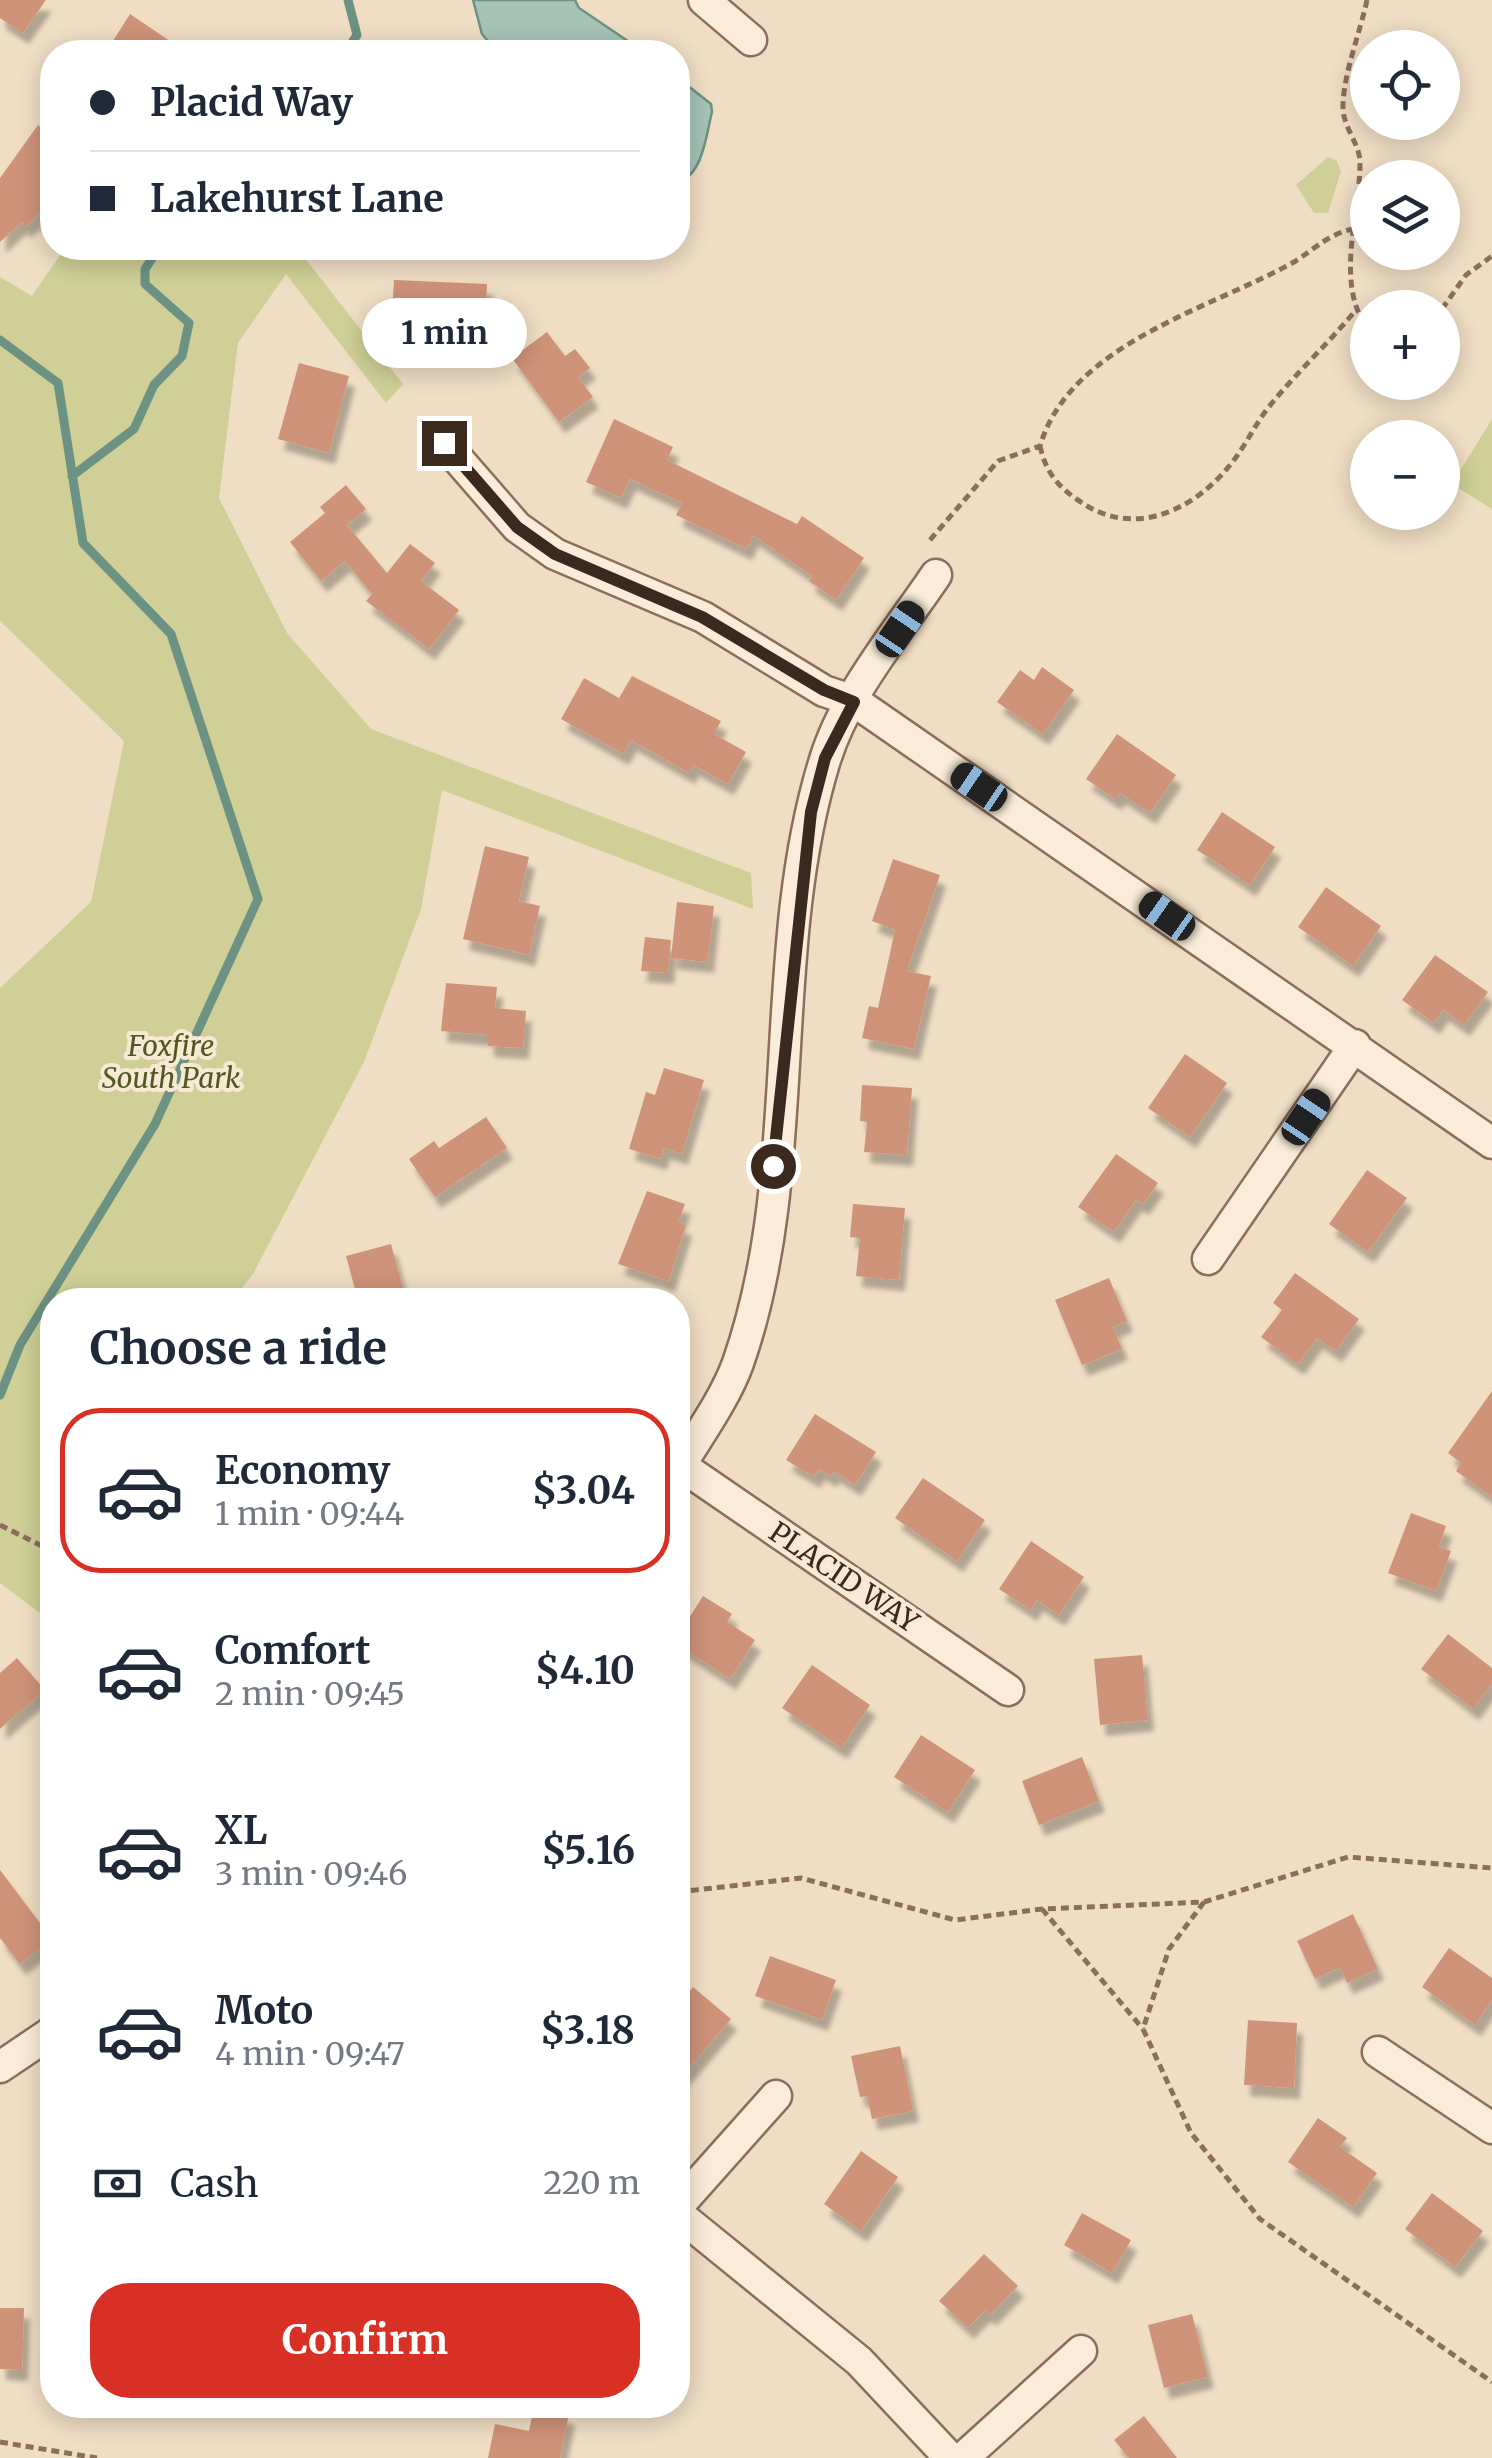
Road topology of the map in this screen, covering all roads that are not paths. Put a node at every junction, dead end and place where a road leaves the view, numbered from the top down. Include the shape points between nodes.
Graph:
1 (704, 0) edge
2 (751, 40) dead end
3 (444, 443) dead end
4 (936, 575) dead end
5 (854, 702) junction
6 (1355, 1045) junction
7 (1492, 1143) edge
8 (1208, 1260) dead end
9 (690, 1448) edge
10 (690, 1474) edge
11 (1008, 1690) dead end
12 (40, 2040) edge
13 (1378, 2052) dead end
14 (0, 2068) edge
15 (776, 2096) dead end
16 (1492, 2128) edge
17 (690, 2193) edge
18 (690, 2224) edge
19 (1080, 2350) dead end
20 (950, 2458) edge
21 (963, 2458) edge

1 - 2 street
3 - 5 street via 517,527 555,554 702,617
4 - 5 street, PLACID WAY
5 - 6 street
5 - 9 street, PLACID WAY via 825,758 811,812 763,1276 737,1367
6 - 7 street
6 - 8 street
10 - 11 street, PLACID WAY
12 - 14 street
13 - 16 street
15 - 17 street
18 - 20 street via 859,2361
19 - 21 street

